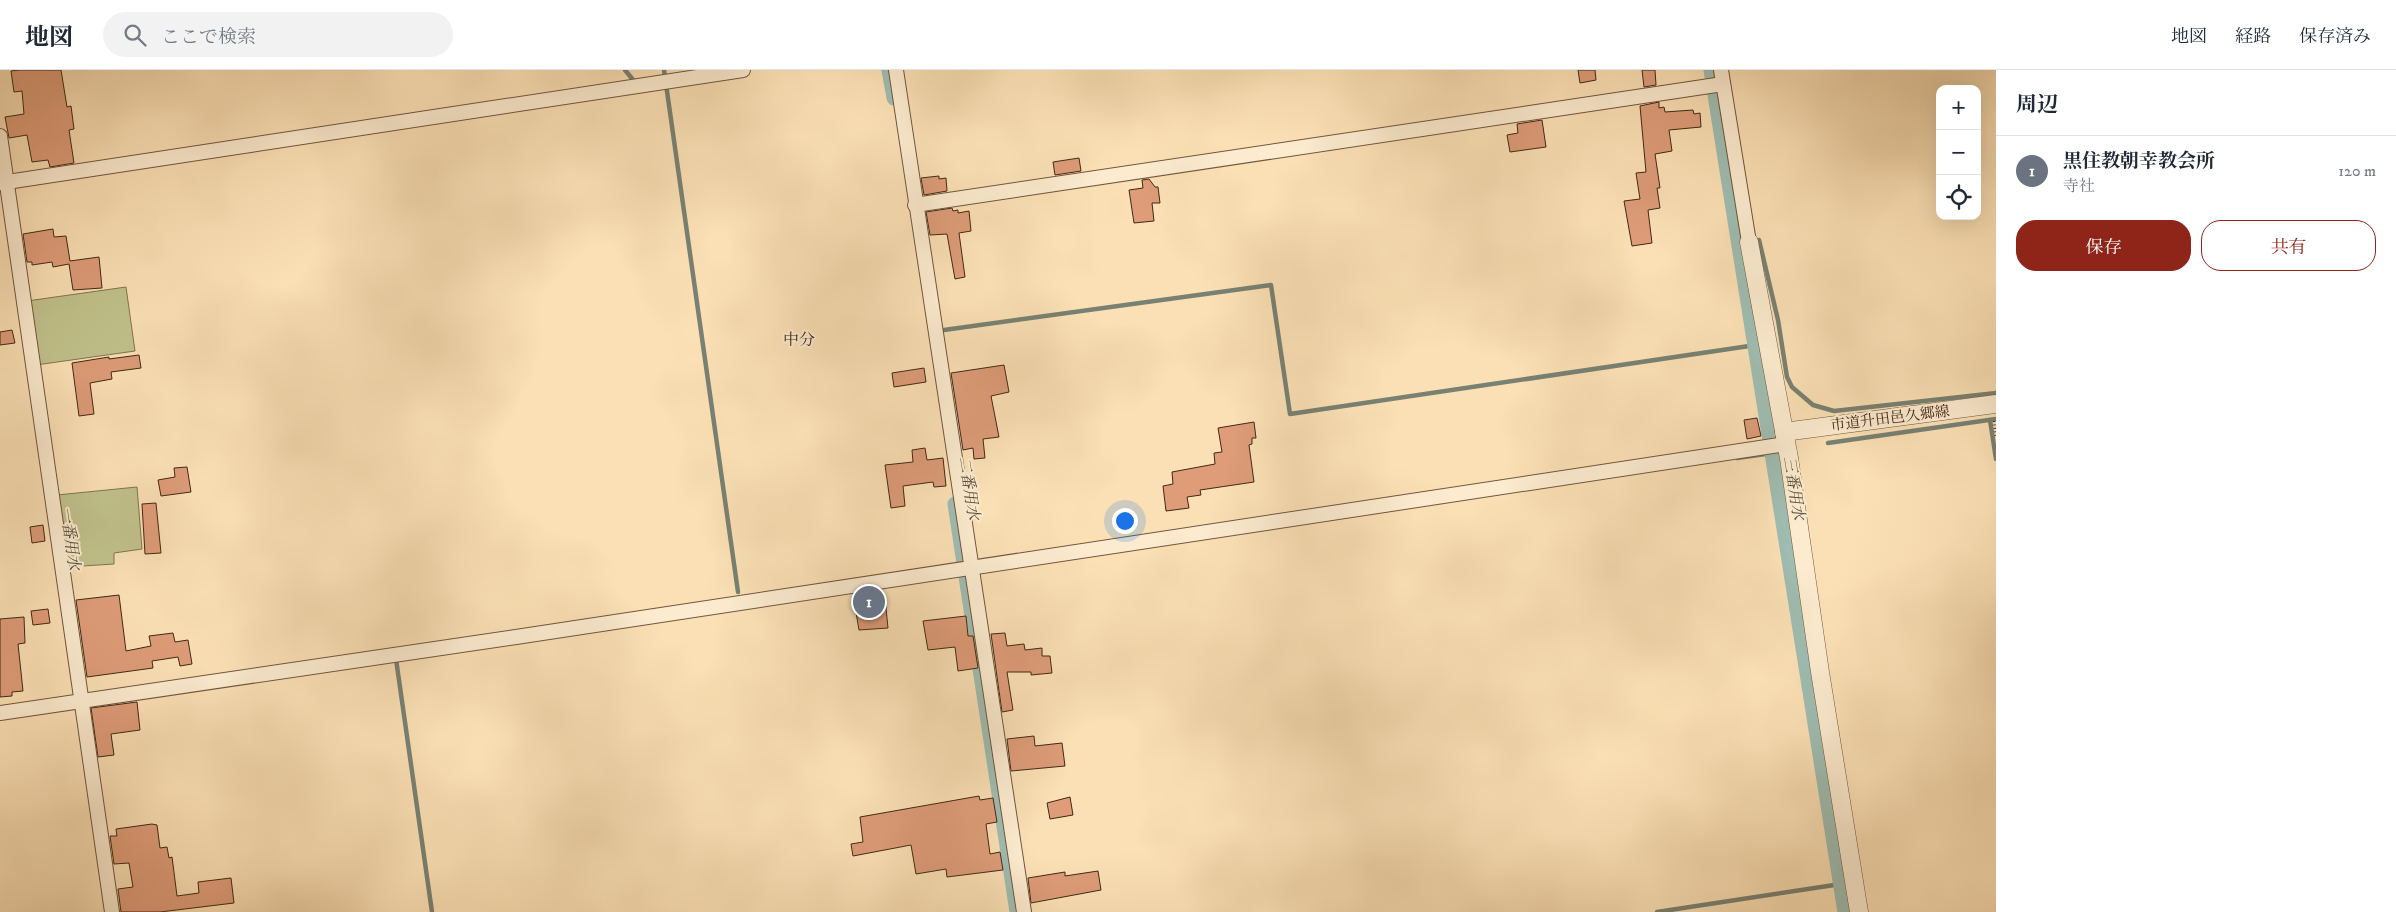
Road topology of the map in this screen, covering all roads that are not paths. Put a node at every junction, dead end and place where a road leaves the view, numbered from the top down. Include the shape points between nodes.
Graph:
1 (743, 70) edge
2 (896, 70) edge
3 (1721, 70) edge
4 (1717, 85) junction
5 (0, 136) edge
6 (4, 182) edge
7 (915, 205) junction
8 (1749, 242) joint
9 (1995, 412) edge
10 (1778, 442) junction
11 (966, 567) junction
12 (78, 702) junction
13 (0, 713) edge
14 (112, 912) edge
15 (1024, 912) edge
16 (1859, 912) edge

1 - 6 street
2 - 7 street
3 - 4 street
4 - 7 street
4 - 8 street
5 - 6 street
6 - 12 street
7 - 11 street
8 - 10 street
9 - 10 street, 市道升田邑久郷線
10 - 11 street
10 - 16 street
11 - 12 street
11 - 15 street via 989,670
12 - 13 street
12 - 14 street

